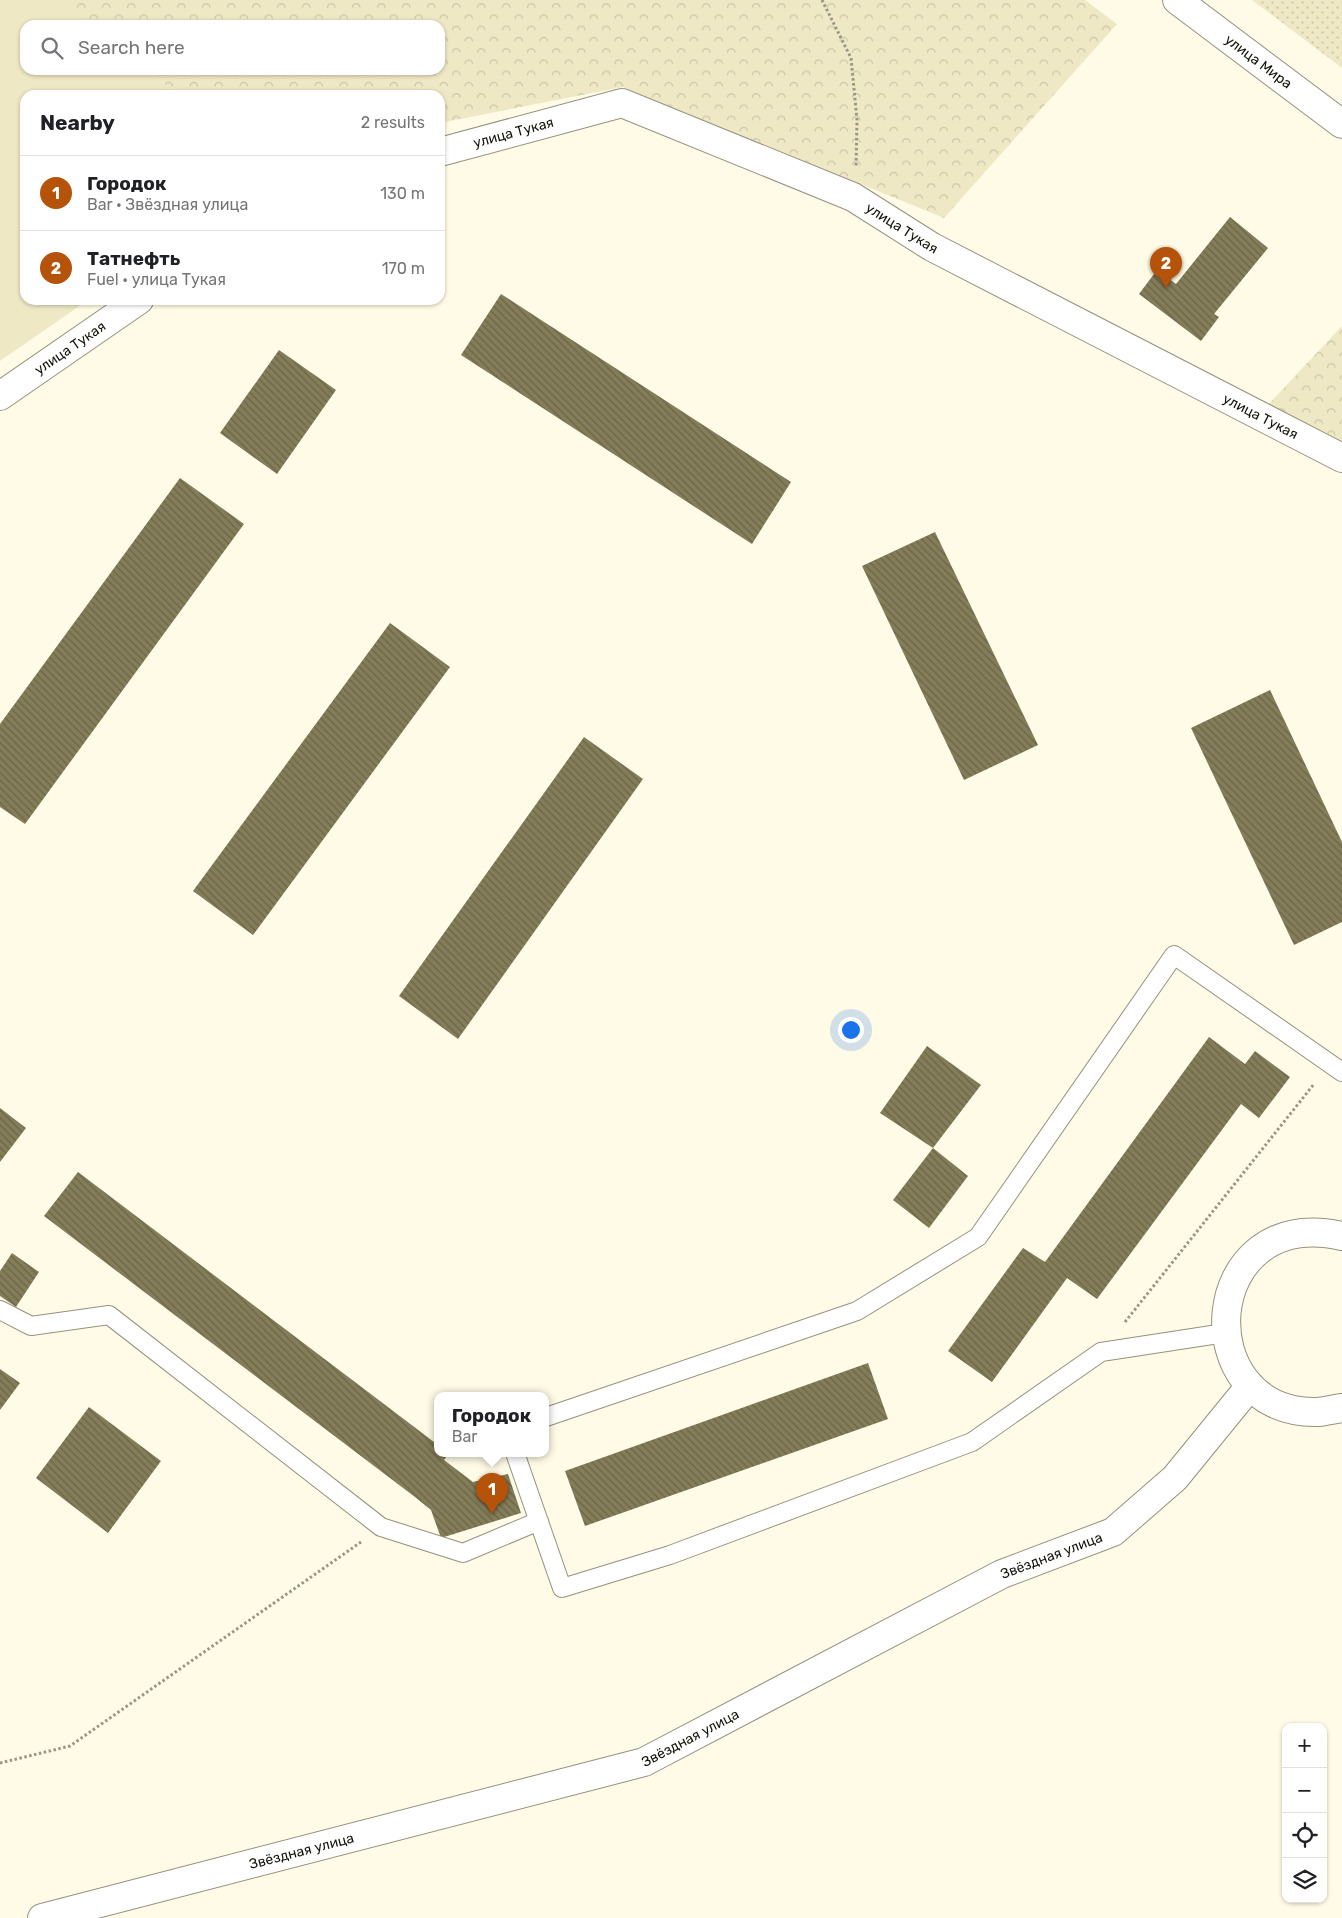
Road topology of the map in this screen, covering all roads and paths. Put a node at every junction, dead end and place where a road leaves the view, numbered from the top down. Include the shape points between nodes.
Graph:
1 (822, 0) edge
2 (1177, 0) edge
3 (1342, 124) edge
4 (445, 151) edge
5 (853, 197) junction
6 (132, 305) edge
7 (0, 396) edge
8 (1342, 458) edge
9 (1336, 1068) edge
10 (1342, 1236) edge
11 (0, 1310) edge
12 (1225, 1333) junction
13 (1101, 1352) junction
14 (1250, 1386) junction
15 (1342, 1408) edge
16 (549, 1416) edge
17 (517, 1457) edge
18 (539, 1521) junction
19 (382, 1527) junction
20 (0, 1763) edge
21 (42, 1918) edge

1 - 5 path via 851,58 857,120
2 - 3 street, улица Мира
4 - 5 street, улица Тукая via 622,103
5 - 8 street, улица Тукая via 932,247
6 - 7 street, улица Тукая
9 - 13 path
9 - 16 lane via 1174,955 978,1237 857,1311
10 - 12 street via 1301,1232 1264,1247 1248,1261 1234,1281 1225,1310
11 - 19 lane via 31,1326 109,1314
12 - 13 lane
12 - 14 street via 1232,1357
13 - 18 lane via 972,1442 670,1555 562,1588
14 - 15 street via 1269,1400 1292,1410 1316,1412
14 - 21 street, Звёздная улица via 1176,1478 1112,1532 1002,1574 644,1762
17 - 18 lane
18 - 19 lane via 463,1553
19 - 20 path via 70,1746

